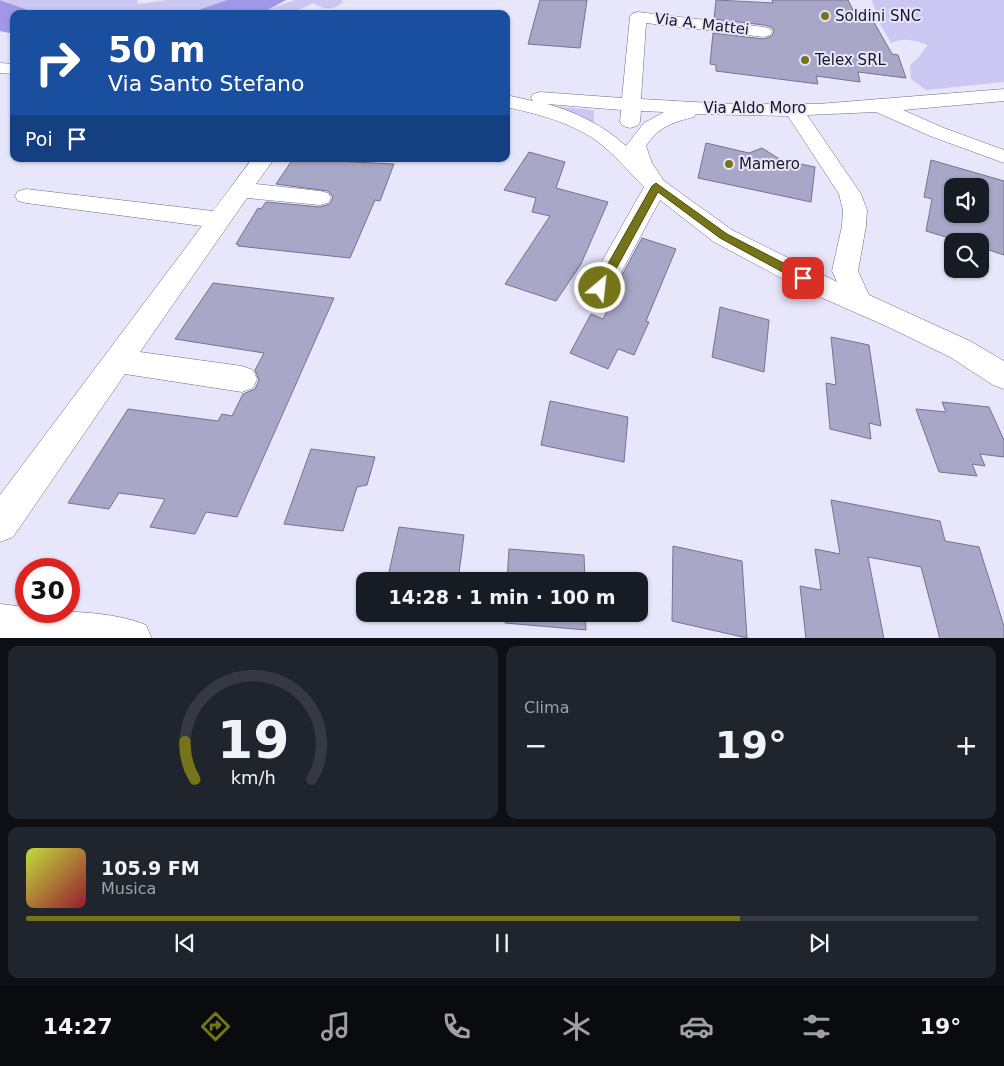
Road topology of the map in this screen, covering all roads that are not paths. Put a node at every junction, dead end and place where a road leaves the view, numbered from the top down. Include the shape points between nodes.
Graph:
1 (764, 32) dead end
2 (510, 95) edge
3 (1004, 95) edge
4 (510, 102) edge
5 (605, 103) junction
6 (632, 104) junction
7 (878, 105) junction
8 (721, 110) junction
9 (794, 110) junction
10 (604, 137) junction
11 (636, 146) junction
12 (1004, 157) edge
13 (260, 162) edge
14 (656, 186) junction
15 (240, 190) junction
16 (26, 196) dead end
17 (320, 198) dead end
18 (218, 220) junction
19 (845, 271) junction
20 (803, 278) junction
21 (600, 288) dead end
22 (858, 302) junction
23 (118, 361) junction
24 (1004, 376) edge
25 (242, 379) dead end
26 (0, 524) edge
27 (0, 624) edge
28 (132, 638) edge

1 - 6 street, Via A. Mattei via 638,17
2 - 5 street, Via Aldo Moro
3 - 7 street, Via Aldo Moro
4 - 10 street via 570,118
5 - 6 street, Via Aldo Moro
5 - 10 street via 601,128
6 - 8 street, Via Aldo Moro
6 - 11 street via 630,131
7 - 9 street, Via Aldo Moro
7 - 12 street
8 - 9 street, Via Aldo Moro
8 - 11 street via 675,115 654,123
9 - 19 street via 850,194 855,210 854,226
10 - 14 street
11 - 14 street via 642,164
13 - 15 street
14 - 20 street via 723,236
14 - 21 street
15 - 17 street
15 - 18 street
16 - 18 street
18 - 23 street
19 - 20 street
19 - 22 street
20 - 22 street
22 - 24 street via 960,349
23 - 25 street
23 - 26 street
27 - 28 street

